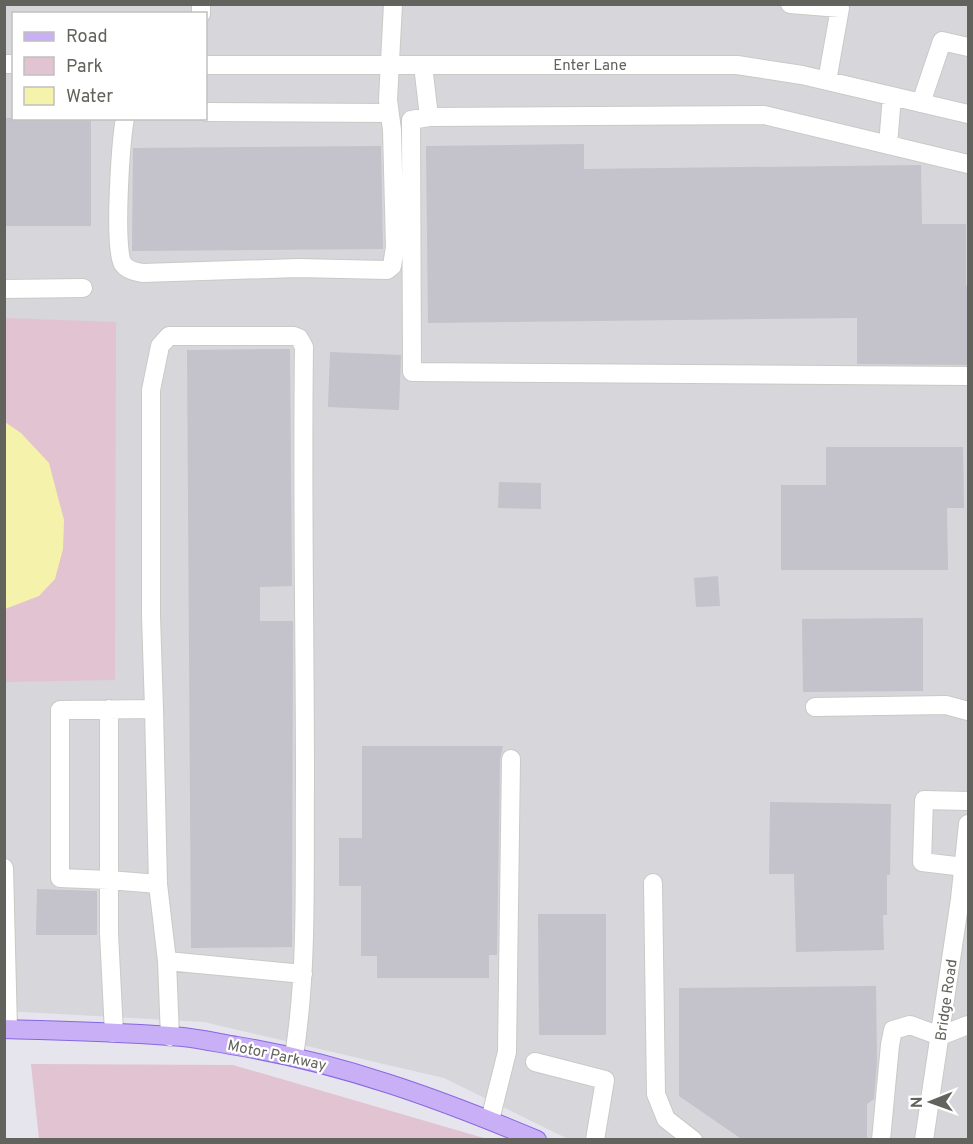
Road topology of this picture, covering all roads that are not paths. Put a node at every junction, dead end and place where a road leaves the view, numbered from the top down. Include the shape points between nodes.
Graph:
1 (393, 4) edge
2 (790, 4) edge
3 (840, 6) edge
4 (969, 48) edge
5 (207, 65) edge
6 (388, 65) junction
7 (423, 65) junction
8 (827, 81) junction
9 (892, 96) junction
10 (921, 103) junction
11 (207, 112) edge
12 (389, 113) junction
13 (969, 114) edge
14 (429, 117) junction
15 (125, 120) edge
16 (888, 145) junction
17 (969, 164) edge
18 (83, 288) dead end
19 (4, 289) edge
20 (969, 376) edge
21 (815, 707) dead end
22 (109, 709) junction
23 (154, 709) junction
24 (969, 711) edge
25 (512, 759) dead end
26 (969, 801) edge
27 (969, 824) edge
28 (964, 867) junction
29 (4, 868) edge
30 (109, 880) junction
31 (653, 883) dead end
32 (158, 884) junction
33 (5, 944) edge
34 (166, 961) junction
35 (303, 974) junction
36 (969, 1025) edge
37 (6, 1029) edge
38 (114, 1034) junction
39 (940, 1036) junction
40 (170, 1037) junction
41 (294, 1056) junction
42 (535, 1062) dead end
43 (490, 1120) junction
44 (684, 1137) edge
45 (537, 1140) edge
46 (595, 1140) edge
47 (881, 1140) edge
48 (924, 1140) edge

1 - 6 street
2 - 3 street
3 - 8 street
4 - 10 street via 942,40
5 - 6 street, Enter Lane
6 - 7 street, Enter Lane
6 - 12 street
7 - 8 street, Enter Lane via 737,65
7 - 14 street
8 - 9 street, Enter Lane
9 - 10 street, Enter Lane
9 - 16 street
10 - 13 street, Enter Lane
11 - 12 street
12 - 15 street via 395,247 392,266 381,271 298,268 134,272 122,263 119,243 119,161
14 - 16 street via 764,116
14 - 20 street via 411,120 412,372
16 - 17 street
18 - 19 street
21 - 24 street via 946,705
22 - 23 street
22 - 30 street
22 - 30 street via 60,710 59,800 60,878
23 - 32 street
23 - 35 street via 151,390 160,346 169,336 294,336 304,347
25 - 43 street via 507,1053
26 - 28 street via 924,800 922,862
27 - 28 street, Bridge Road
28 - 39 street, Bridge Road
29 - 33 street
30 - 32 street
30 - 38 street
31 - 44 street via 656,1094 666,1119
32 - 34 street
33 - 37 street
34 - 35 street
34 - 40 street
35 - 41 street
36 - 39 street
37 - 38 main road, Motor Parkway
38 - 40 main road, Motor Parkway
39 - 47 street via 910,1025 893,1030
39 - 48 street, Bridge Road
40 - 41 main road, Motor Parkway
41 - 43 main road, Motor Parkway via 372,1077
42 - 46 street via 605,1080
43 - 45 main road, Motor Parkway

